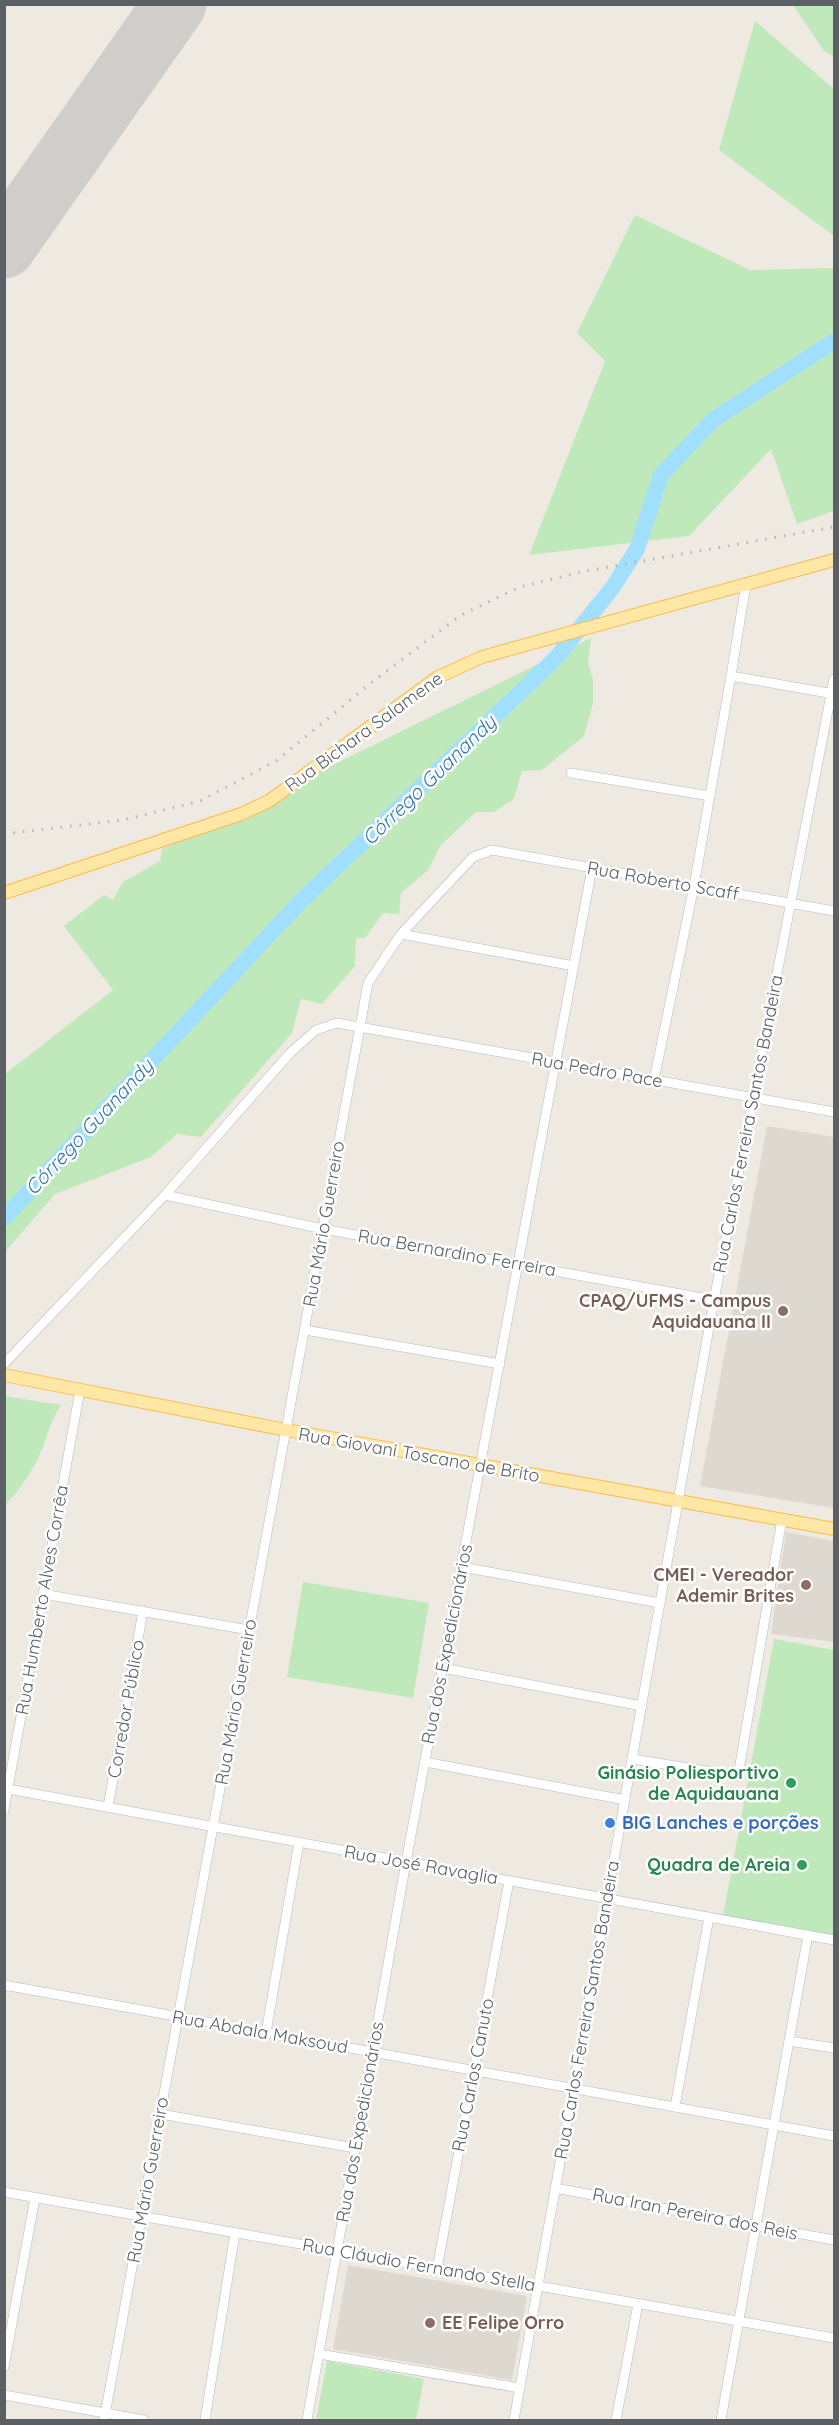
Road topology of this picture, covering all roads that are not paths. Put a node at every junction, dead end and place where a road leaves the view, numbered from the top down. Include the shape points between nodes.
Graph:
1 (834, 560) edge
2 (746, 584) junction
3 (731, 676) junction
4 (834, 679) edge
5 (833, 693) edge
6 (571, 773) dead end
7 (710, 796) junction
8 (592, 868) junction
9 (694, 886) junction
10 (4, 893) edge
11 (790, 903) junction
12 (834, 911) edge
13 (401, 933) junction
14 (574, 966) junction
15 (360, 1027) junction
16 (557, 1063) junction
17 (654, 1080) junction
18 (753, 1098) junction
19 (834, 1113) edge
20 (165, 1195) junction
21 (323, 1229) junction
22 (519, 1264) junction
23 (714, 1300) junction
24 (305, 1330) junction
25 (4, 1364) edge
26 (500, 1364) junction
27 (4, 1375) edge
28 (80, 1390) junction
29 (286, 1430) junction
30 (481, 1466) junction
31 (678, 1501) junction
32 (782, 1519) junction
33 (834, 1529) edge
34 (462, 1567) junction
35 (43, 1594) junction
36 (660, 1603) junction
37 (143, 1611) junction
38 (249, 1630) junction
39 (443, 1668) junction
40 (642, 1706) junction
41 (632, 1759) junction
42 (425, 1762) junction
43 (8, 1789) junction
44 (625, 1800) junction
45 (108, 1808) junction
46 (4, 1810) edge
47 (213, 1827) junction
48 (299, 1842) junction
49 (406, 1862) junction
50 (509, 1881) junction
51 (607, 1898) junction
52 (709, 1917) junction
53 (808, 1935) junction
54 (834, 1940) edge
55 (4, 1985) edge
56 (178, 2017) junction
57 (266, 2033) junction
58 (789, 2041) junction
59 (834, 2048) edge
60 (372, 2052) junction
61 (474, 2070) junction
62 (573, 2088) junction
63 (675, 2107) junction
64 (160, 2114) junction
65 (774, 2125) junction
66 (834, 2136) edge
67 (355, 2148) junction
68 (555, 2188) junction
69 (4, 2192) edge
70 (35, 2198) junction
71 (142, 2217) junction
72 (756, 2226) junction
73 (235, 2233) junction
74 (834, 2240) edge
75 (337, 2251) junction
76 (437, 2269) junction
77 (538, 2286) junction
78 (638, 2304) junction
79 (738, 2321) junction
80 (834, 2338) edge
81 (319, 2354) junction
82 (4, 2367) edge
83 (520, 2388) junction
84 (4, 2395) edge
85 (105, 2417) edge
86 (723, 2420) edge
87 (144, 2421) edge
88 (205, 2421) edge
89 (307, 2421) edge
90 (514, 2421) edge
91 (616, 2421) edge

1 - 2 main road, Rua Bichara Salamene
2 - 3 street
2 - 10 main road, Rua Bichara Salamene via 482,657 438,677 269,801 241,814
3 - 5 street
3 - 7 street
4 - 5 street, Rua Carlos Ferreira Santos Bandeira
5 - 11 street, Rua Carlos Ferreira Santos Bandeira
6 - 7 street
7 - 9 street
8 - 9 street, Rua Roberto Scaff
8 - 13 street, Rua Roberto Scaff via 492,850 473,857
8 - 14 street, Rua dos Expedicionários
9 - 11 street, Rua Roberto Scaff
9 - 17 street
11 - 12 street, Rua Roberto Scaff
11 - 18 street, Rua Carlos Ferreira Santos Bandeira
13 - 14 street
13 - 15 street, Rua Mário Guerreiro via 369,983
14 - 16 street, Rua dos Expedicionários
15 - 16 street, Rua Pedro Pace
15 - 20 street, Rua Pedro Pace via 337,1023 316,1030 290,1053
15 - 21 street, Rua Mário Guerreiro
16 - 17 street, Rua Pedro Pace
16 - 22 street, Rua dos Expedicionários
17 - 18 street, Rua Pedro Pace
18 - 19 street, Rua Pedro Pace
18 - 23 street, Rua Carlos Ferreira Santos Bandeira
20 - 21 street, Rua Bernardino Ferreira
20 - 25 street, Rua Pedro Pace
21 - 22 street, Rua Bernardino Ferreira
21 - 24 street, Rua Mário Guerreiro
22 - 23 street, Rua Bernardino Ferreira
22 - 26 street, Rua dos Expedicionários
23 - 31 street, Rua Carlos Ferreira Santos Bandeira
24 - 26 street
24 - 29 street, Rua Mário Guerreiro
26 - 30 street, Rua dos Expedicionários
27 - 28 main road, Rua Giovani Toscano de Brito
28 - 29 main road, Rua Giovani Toscano de Brito
28 - 35 street, Rua Humberto Alves Corrêa
29 - 30 main road, Rua Giovani Toscano de Brito
29 - 38 street, Rua Mário Guerreiro
30 - 31 main road, Rua Giovani Toscano de Brito
30 - 34 street, Rua dos Expedicionários
31 - 32 main road, Rua Giovani Toscano de Brito
31 - 36 street, Rua Carlos Ferreira Santos Bandeira
32 - 33 main road, Rua Giovani Toscano de Brito
32 - 41 street via 738,1776
34 - 36 street
34 - 39 street, Rua dos Expedicionários
35 - 37 street
35 - 43 street, Rua Humberto Alves Corrêa
36 - 40 street, Rua Carlos Ferreira Santos Bandeira
37 - 38 street
37 - 45 street, Corredor Público
38 - 47 street, Rua Mário Guerreiro
39 - 40 street
39 - 42 street, Rua dos Expedicionários
40 - 41 street, Rua Carlos Ferreira Santos Bandeira
41 - 44 street, Rua Carlos Ferreira Santos Bandeira
42 - 44 street
42 - 49 street, Rua dos Expedicionários
43 - 45 street, Rua José Ravaglia
43 - 46 street, Rua Humberto Alves Corrêa
44 - 51 street, Rua Carlos Ferreira Santos Bandeira
45 - 47 street, Rua José Ravaglia
47 - 48 street, Rua José Ravaglia
47 - 56 street, Rua Mário Guerreiro
48 - 49 street, Rua José Ravaglia
48 - 57 street
49 - 50 street, Rua José Ravaglia
49 - 60 street, Rua dos Expedicionários
50 - 51 street, Rua José Ravaglia
50 - 61 street, Rua Carlos Canuto
51 - 52 street, Rua José Ravaglia
51 - 62 street, Rua Carlos Ferreira Santos Bandeira
52 - 53 street, Rua José Ravaglia
52 - 63 street
53 - 54 street, Rua José Ravaglia
53 - 58 street
55 - 56 street, Rua Abdala Maksoud
56 - 57 street, Rua Abdala Maksoud
56 - 64 street, Rua Mário Guerreiro
57 - 60 street, Rua Abdala Maksoud
58 - 59 street
58 - 65 street
60 - 61 street, Rua Abdala Maksoud
60 - 67 street, Rua dos Expedicionários
61 - 62 street, Rua Abdala Maksoud
61 - 76 street, Rua Carlos Canuto
62 - 63 street, Rua Abdala Maksoud
62 - 68 street, Rua Carlos Ferreira Santos Bandeira
63 - 65 street, Rua Abdala Maksoud
64 - 67 street
64 - 71 street, Rua Mário Guerreiro
65 - 66 street, Rua Abdala Maksoud
65 - 72 street
67 - 75 street, Rua dos Expedicionários
68 - 72 street, Rua Iran Pereira dos Reis
68 - 77 street, Rua Carlos Ferreira Santos Bandeira
69 - 70 street, Rua Cláudio Fernando Stella
70 - 71 street, Rua Cláudio Fernando Stella
70 - 82 street
71 - 73 street, Rua Cláudio Fernando Stella
71 - 85 street, Rua Mário Guerreiro
72 - 74 street, Rua Iran Pereira dos Reis
72 - 79 street
73 - 75 street, Rua Cláudio Fernando Stella
73 - 88 street
75 - 76 street, Rua Cláudio Fernando Stella
75 - 81 street, Rua dos Expedicionários
76 - 77 street, Rua Cláudio Fernando Stella
77 - 78 street, Rua Cláudio Fernando Stella
77 - 83 street, Rua Carlos Ferreira Santos Bandeira
78 - 79 street, Rua Cláudio Fernando Stella
78 - 91 street
79 - 80 street, Rua Cláudio Fernando Stella
79 - 86 street
81 - 83 street
81 - 89 street, Rua dos Expedicionários
83 - 90 street, Rua Carlos Ferreira Santos Bandeira
84 - 85 street
85 - 87 street

